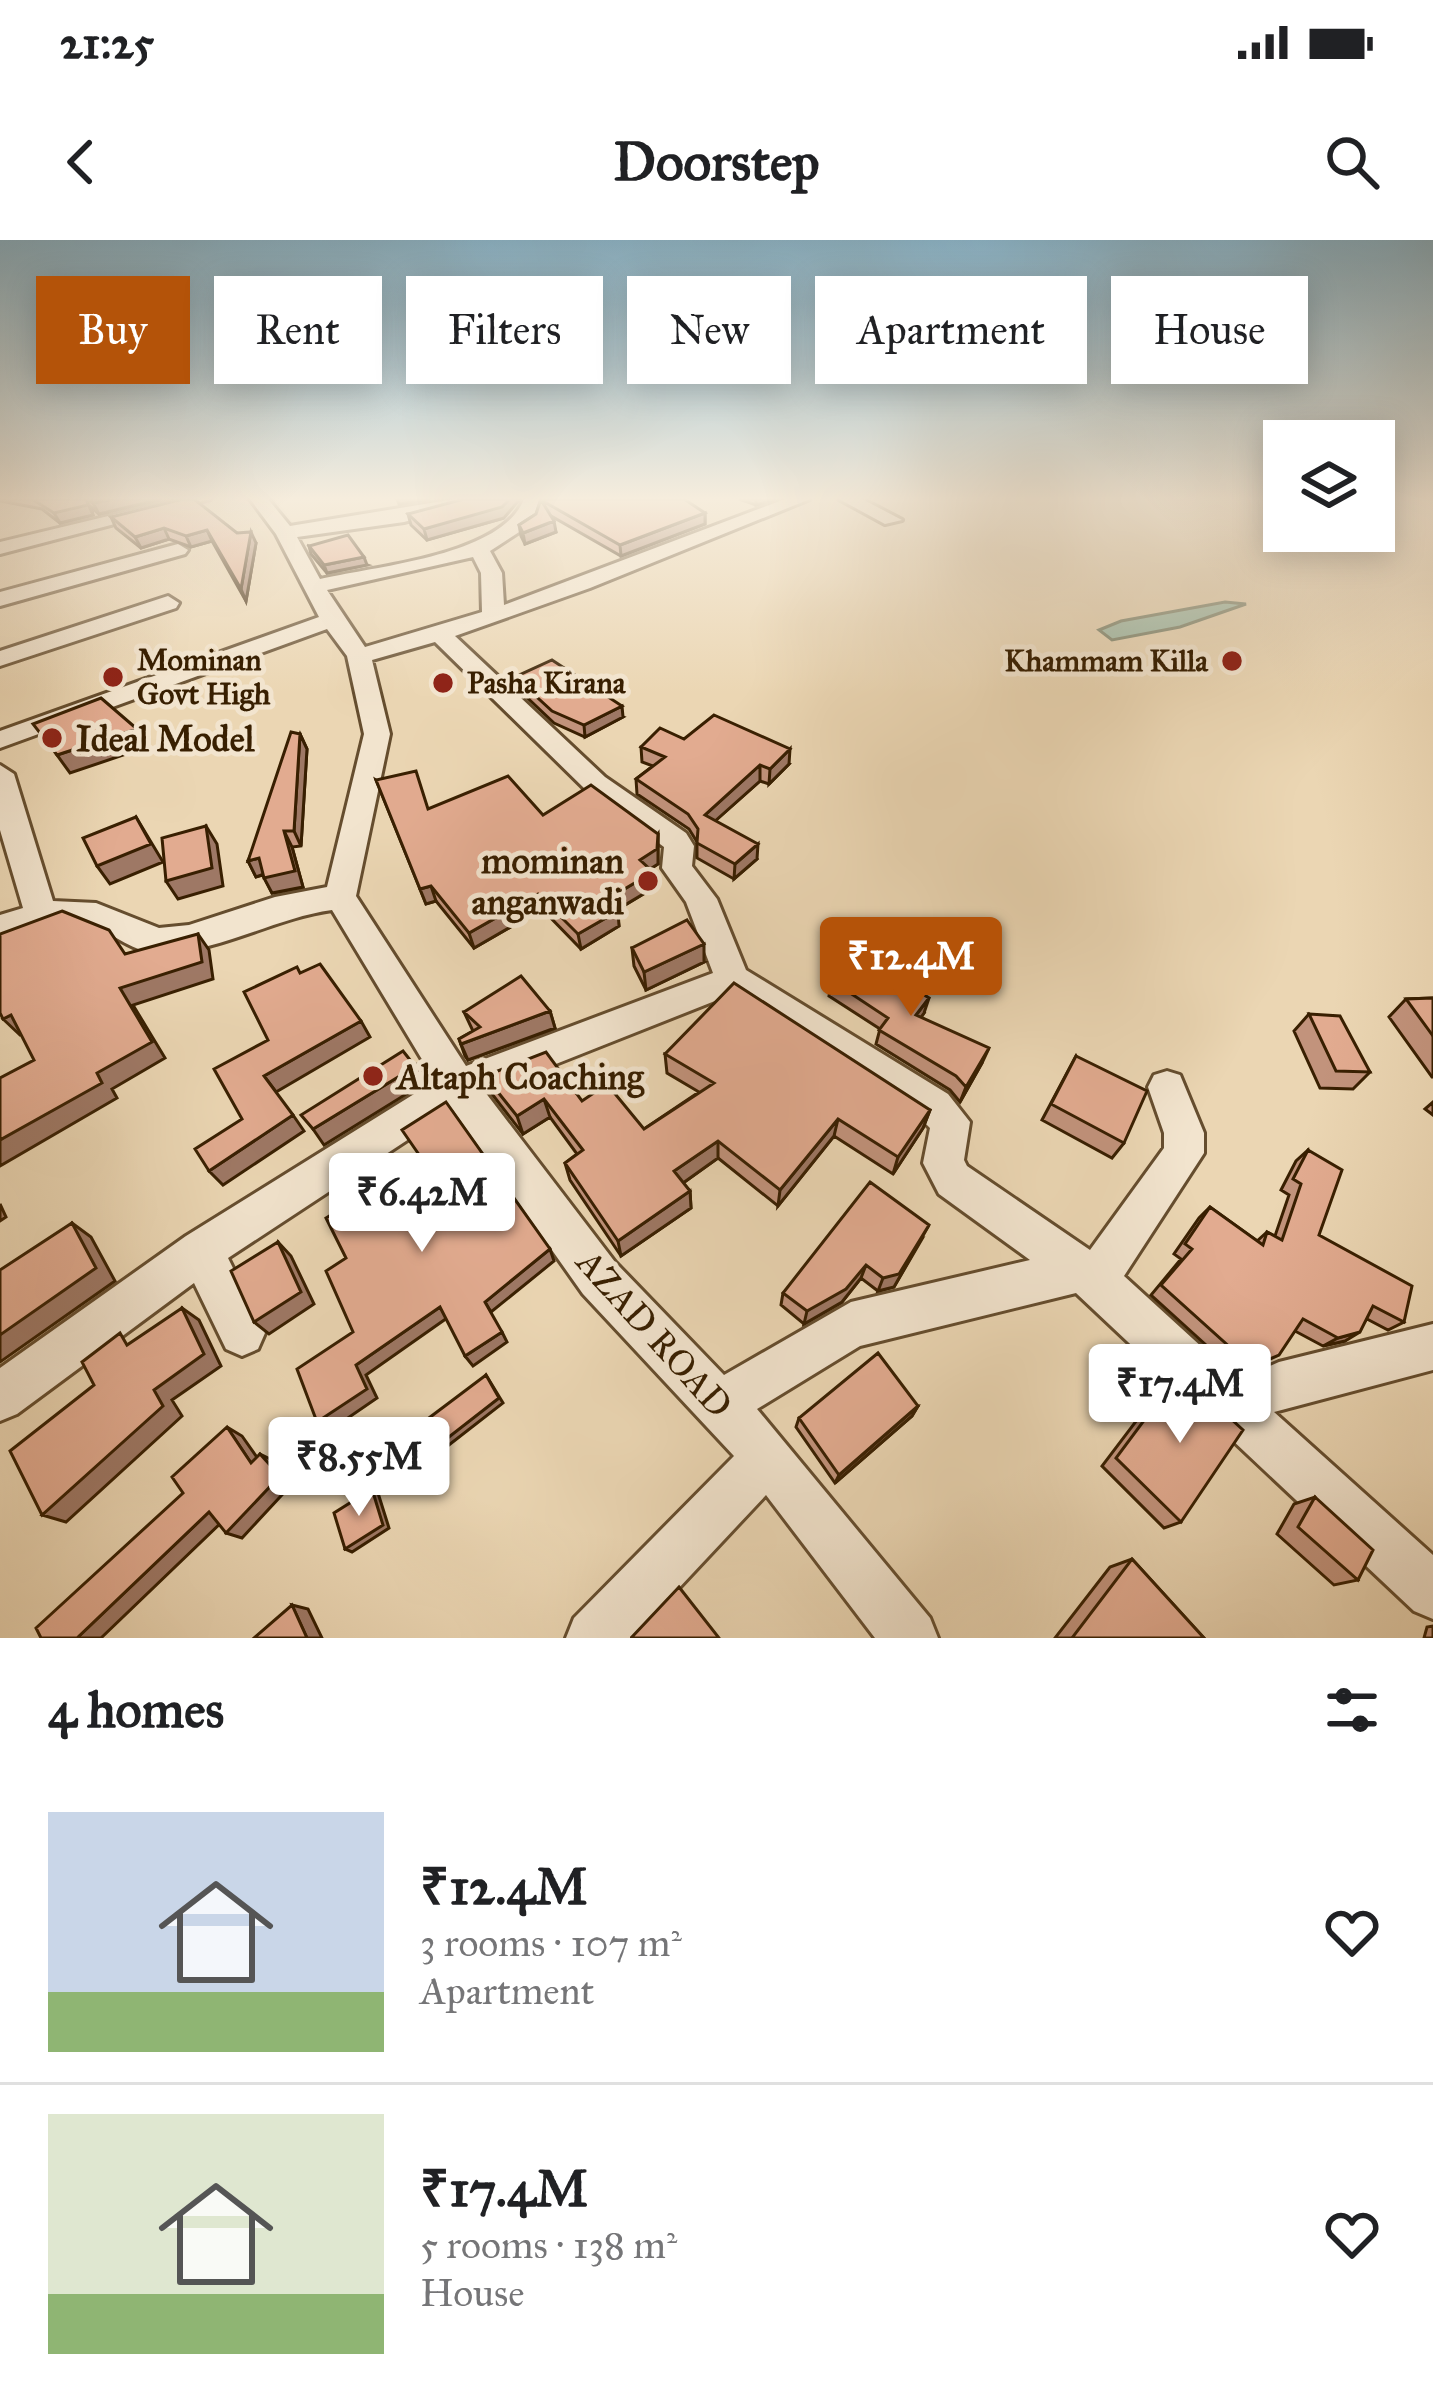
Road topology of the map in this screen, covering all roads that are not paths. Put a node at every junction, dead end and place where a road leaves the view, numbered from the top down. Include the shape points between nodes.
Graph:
1 (126, 564) edge
2 (300, 564) edge
3 (414, 564) edge
4 (491, 564) edge
5 (642, 564) edge
6 (311, 587) junction
7 (0, 599) edge
8 (168, 602) dead end
9 (494, 617) junction
10 (332, 620) junction
11 (441, 635) junction
12 (359, 656) junction
13 (0, 658) edge
14 (0, 740) edge
15 (0, 774) edge
16 (340, 897) junction
17 (40, 914) junction
18 (0, 927) edge
19 (733, 980) junction
20 (458, 1086) junction
21 (1167, 1087) dead end
22 (201, 1251) junction
23 (1087, 1275) junction
24 (242, 1333) dead end
25 (1433, 1347) edge
26 (0, 1397) edge
27 (718, 1405) junction
28 (1231, 1407) junction
29 (768, 1457) junction
30 (1433, 1592) edge
31 (594, 1638) edge
32 (910, 1638) edge

1 - 7 street
2 - 6 street
3 - 6 street
4 - 9 street
5 - 9 street
6 - 10 street
8 - 13 street
9 - 11 street
10 - 12 street
10 - 14 street
11 - 12 street
11 - 19 street via 595,782 674,840 677,868 701,898
12 - 16 street via 377,734
15 - 17 street
16 - 17 street via 159,941 80,911
16 - 20 street, AZAD ROAD
17 - 18 street
19 - 20 street
19 - 23 street via 934,1106 951,1122 943,1163 953,1180
20 - 22 street
20 - 27 street, AZAD ROAD via 599,1277
21 - 23 street via 1184,1153
22 - 24 street
22 - 26 street
23 - 27 street via 851,1324
23 - 28 street
25 - 28 street via 1279,1386
27 - 29 street, AZAD ROAD
28 - 30 street
29 - 31 street
29 - 32 street, AZAD ROAD

